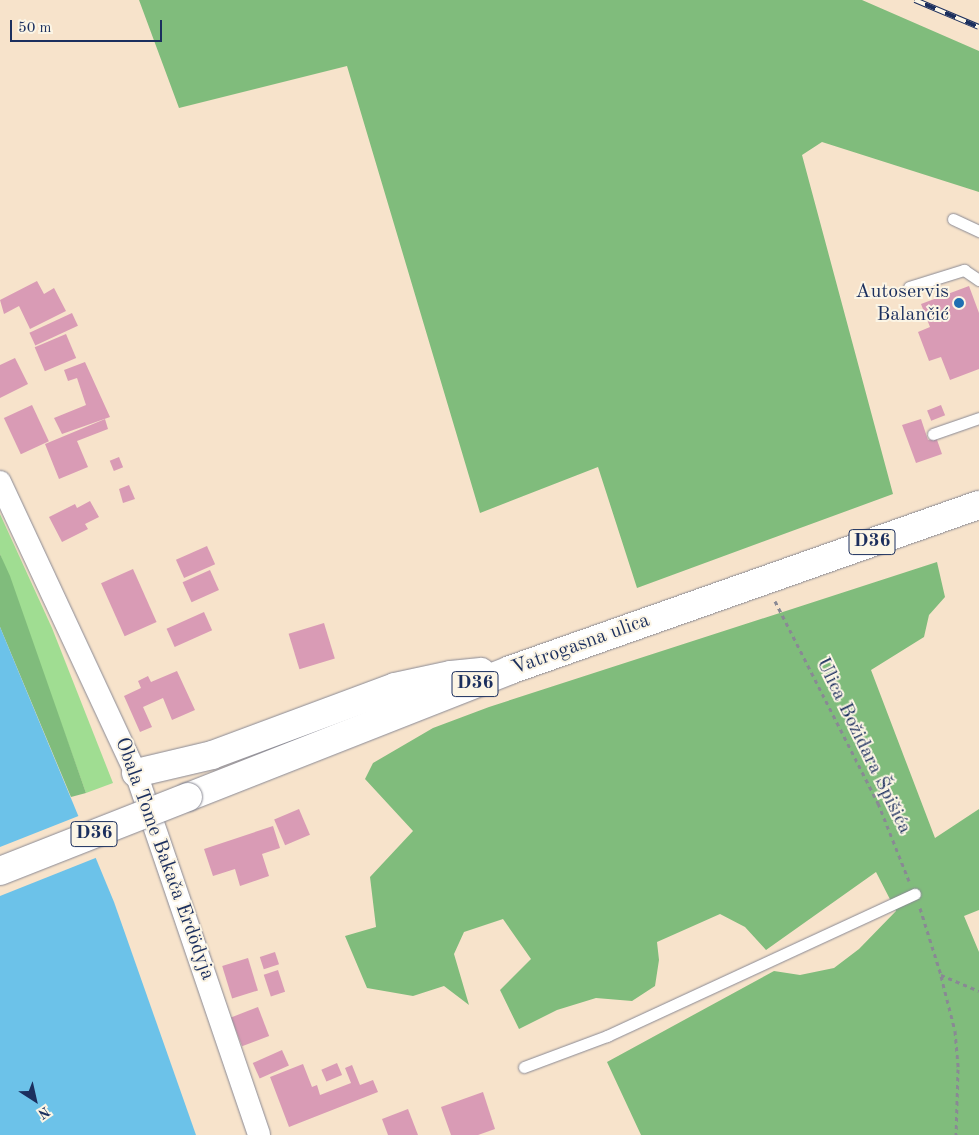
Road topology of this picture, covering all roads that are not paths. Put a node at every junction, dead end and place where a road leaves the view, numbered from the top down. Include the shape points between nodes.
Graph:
1 (953, 219) dead end
2 (979, 232) edge
3 (979, 280) edge
4 (909, 287) dead end
5 (979, 418) edge
6 (933, 434) dead end
7 (0, 482) edge
8 (979, 505) edge
9 (510, 670) junction
10 (136, 773) junction
11 (0, 871) edge
12 (915, 894) road end
13 (524, 1067) dead end
14 (259, 1135) edge

1 - 2 lane
3 - 4 lane via 964,270
5 - 6 lane
7 - 10 street, Obala Tome Bakača Erdödyja
8 - 9 main road, Vatrogasna ulica / D36
9 - 10 main road via 451,675 394,687 212,755
9 - 11 main road, Vatrogasna ulica / D36, bridge
10 - 14 street, Obala Tome Bakača Erdödyja
12 - 13 lane via 607,1036

